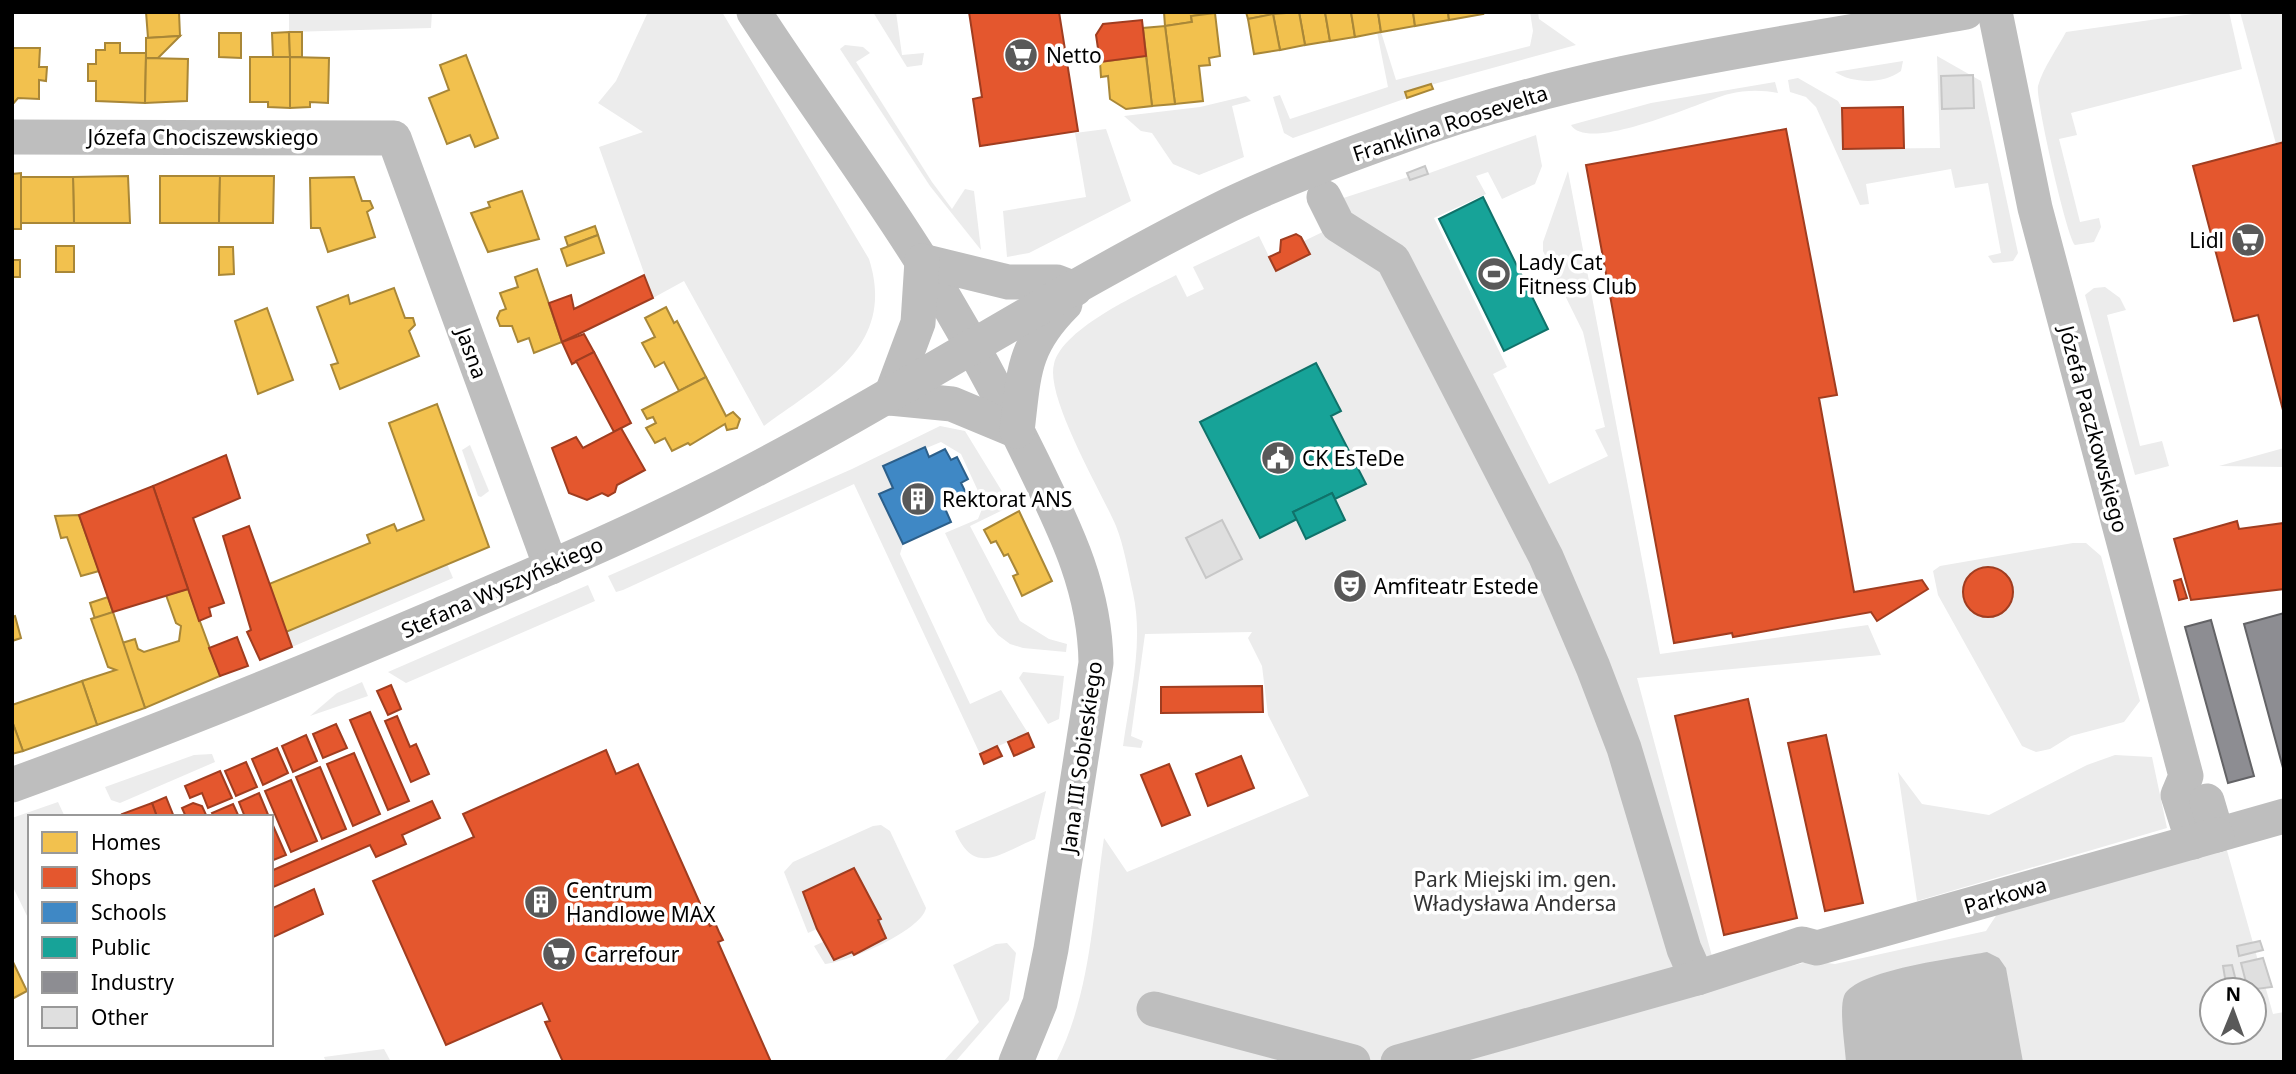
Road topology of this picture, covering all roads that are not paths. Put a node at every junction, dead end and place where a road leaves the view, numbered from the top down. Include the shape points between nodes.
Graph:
1 (754, 12) edge
2 (1966, 12) edge
3 (1995, 12) edge
4 (12, 136) edge
5 (394, 138) joint
6 (1325, 197) dead end
7 (922, 261) junction
8 (1075, 289) junction
9 (971, 346) junction
10 (890, 398) junction
11 (1017, 432) junction
12 (551, 567) junction
13 (12, 785) edge
14 (2207, 801) dead end
15 (2284, 816) edge
16 (2205, 839) junction
17 (1697, 978) junction
18 (1154, 1009) dead end
19 (1017, 1062) edge
20 (1353, 1062) edge
21 (1398, 1062) edge

1 - 7 street, Jana III Sobieskiego
2 - 8 street, Franklina Roosevelta via 1523,96 1396,138 1233,204
3 - 16 street, Józefa Paczkowskiego via 2035,208 2186,776 2178,795
4 - 5 street, Józefa Chociszewskiego
5 - 12 street, Jasna
6 - 17 street via 1338,225 1393,260 1545,557 1624,748 1684,949
7 - 8 street via 1008,282 1056,282
7 - 9 street, Jana III Sobieskiego
7 - 10 street via 918,323
8 - 9 street, Franklina Roosevelta
8 - 11 street via 1042,327 1031,348
9 - 10 street, Stefana Wyszyńskiego
9 - 11 street, Jana III Sobieskiego
10 - 11 street via 952,404
10 - 12 street, Stefana Wyszyńskiego via 707,495
11 - 19 street, Jana III Sobieskiego via 1062,522 1081,572 1096,624 1096,663 1051,949 1040,1003
12 - 13 street, Stefana Wyszyńskiego via 248,697
14 - 16 street
15 - 16 street, Parkowa
16 - 17 street, Parkowa via 1817,948 1802,944
17 - 21 street, Parkowa
18 - 20 street

